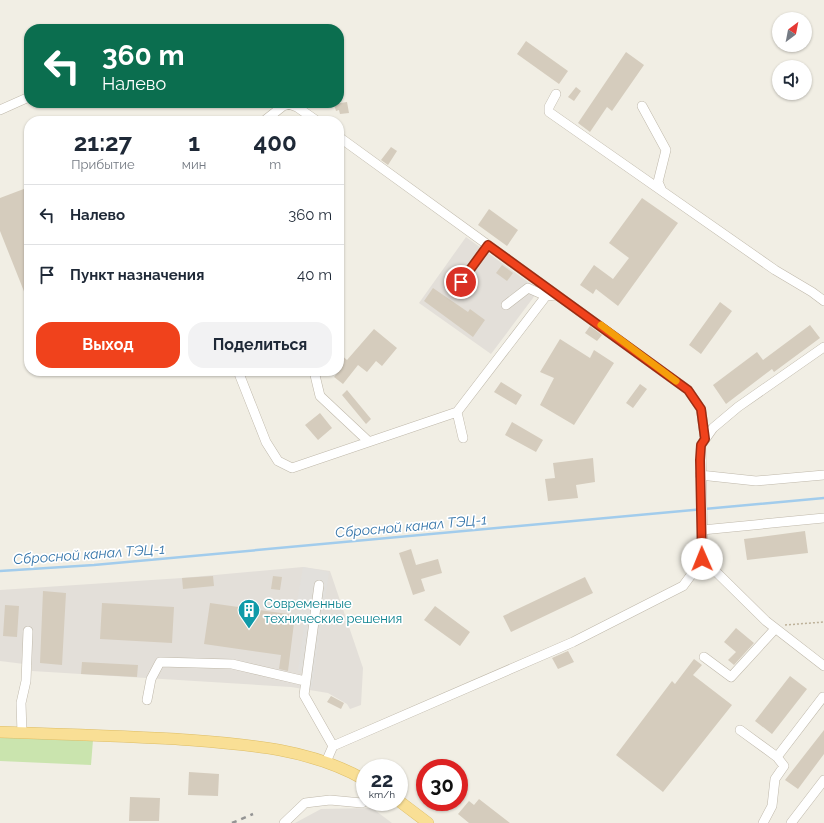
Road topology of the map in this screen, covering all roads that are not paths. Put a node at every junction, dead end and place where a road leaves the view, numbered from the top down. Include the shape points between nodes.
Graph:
1 (556, 94) dead end
2 (24, 99) edge
3 (642, 106) dead end
4 (280, 108) edge
5 (298, 108) edge
6 (0, 110) edge
7 (270, 116) edge
8 (310, 116) edge
9 (344, 141) edge
10 (662, 191) junction
11 (488, 245) junction
12 (461, 282) dead end
13 (557, 295) junction
14 (546, 296) junction
15 (824, 301) edge
16 (506, 304) dead end
17 (824, 348) edge
18 (240, 376) edge
19 (315, 376) edge
20 (457, 412) junction
21 (463, 438) dead end
22 (705, 439) junction
23 (368, 441) junction
24 (700, 475) junction
25 (824, 475) edge
26 (824, 518) edge
27 (702, 526) junction
28 (702, 559) junction
29 (319, 585) dead end
30 (773, 627) junction
31 (28, 631) dead end
32 (704, 658) dead end
33 (824, 666) edge
34 (305, 681) junction
35 (823, 697) dead end
36 (147, 700) dead end
37 (740, 730) dead end
38 (0, 732) edge
39 (22, 733) junction
40 (333, 746) junction
41 (776, 757) junction
42 (326, 762) junction
43 (356, 776) edge
44 (824, 780) edge
45 (356, 802) edge
46 (408, 808) edge
47 (284, 823) edge
48 (428, 823) edge
49 (763, 823) edge
50 (792, 823) edge

1 - 10 street via 549,112
2 - 6 street
3 - 10 street via 666,150 658,182
4 - 7 street
5 - 8 street
9 - 11 street
10 - 15 street
11 - 12 street
11 - 13 street
13 - 14 street
13 - 22 street via 688,390 701,409
14 - 16 street via 528,288
14 - 20 street
17 - 22 street via 738,407 713,428
18 - 23 street via 266,442 278,461 292,468
19 - 23 street via 320,396
20 - 21 street
20 - 23 street
22 - 24 street via 701,445
24 - 25 street via 756,481
24 - 27 street
26 - 27 street
27 - 28 street
28 - 30 street
28 - 40 street via 683,586 658,600 573,642
29 - 34 street
30 - 32 street via 731,677
30 - 33 street
31 - 39 street via 26,681 21,703
34 - 36 street via 232,664 160,662 151,679
34 - 40 street via 304,695
35 - 41 street
37 - 41 street
38 - 39 main road
39 - 42 main road via 239,743
40 - 42 street
41 - 49 street via 784,766 775,778 772,806
42 - 43 main road
44 - 50 street
45 - 47 street via 330,800 305,803
46 - 48 main road

